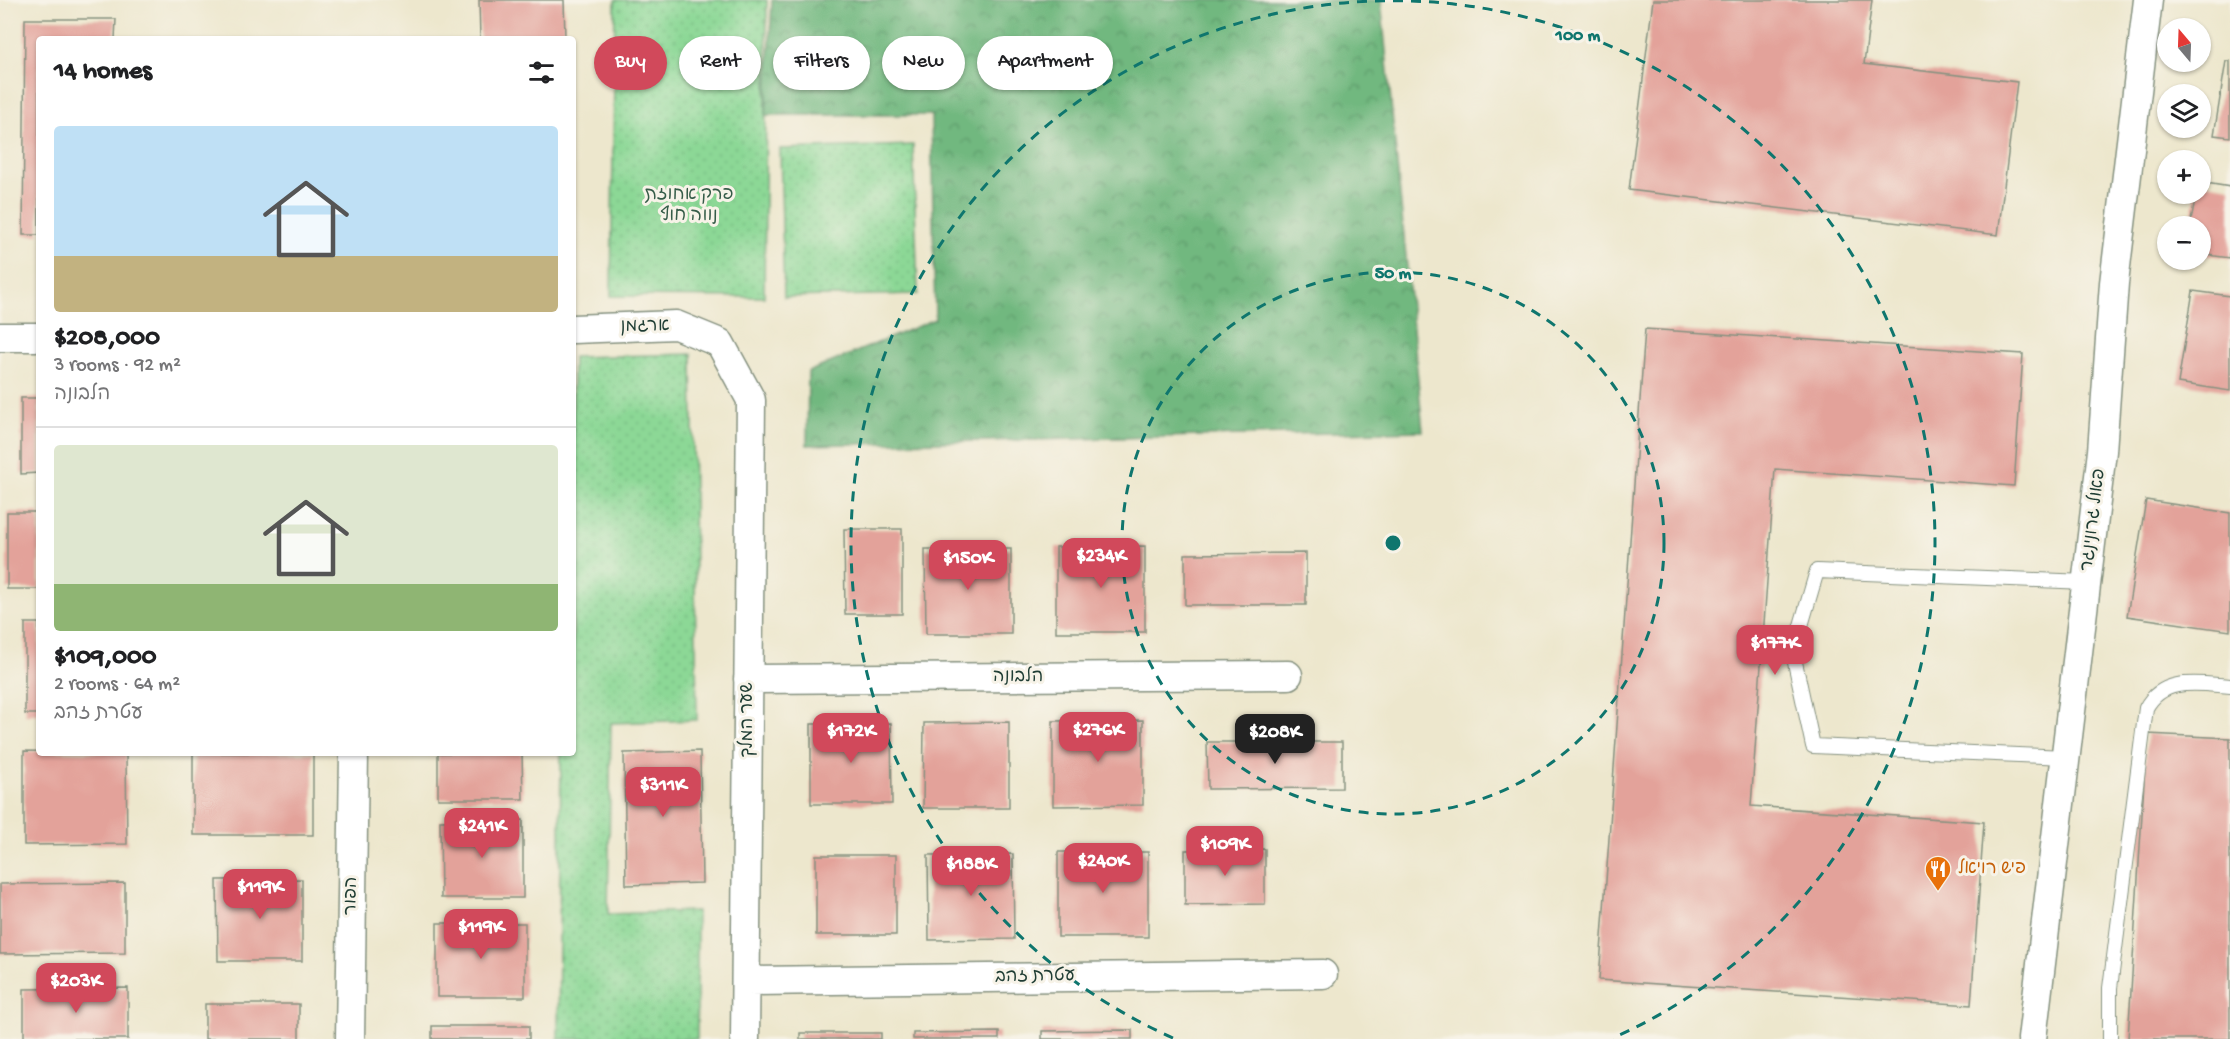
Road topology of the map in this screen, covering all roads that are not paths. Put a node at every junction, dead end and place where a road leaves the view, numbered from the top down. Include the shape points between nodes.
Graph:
1 (2148, 0) edge
2 (576, 329) edge
3 (0, 337) edge
4 (36, 337) edge
5 (750, 400) joint
6 (2086, 582) junction
7 (1288, 675) dead end
8 (748, 679) junction
9 (2230, 686) edge
10 (354, 756) edge
11 (2066, 757) junction
12 (1323, 974) dead end
13 (746, 981) junction
14 (350, 1039) edge
15 (746, 1039) edge
16 (2032, 1039) edge
17 (2110, 1039) edge

1 - 6 street, פאול גרונינגר via 2114,283 2102,452
2 - 5 street, ארגמן via 676,325 720,343
3 - 4 street
5 - 8 street, שער המלך
6 - 11 street, פאול גרונינגר
6 - 11 lane via 1817,571 1793,653 1813,746
7 - 8 street, הלבונה
8 - 13 street, שער המלך
9 - 17 lane via 2186,682 2166,687 2152,697 2146,708 2110,988
10 - 14 street, הפור
11 - 16 street, פאול גרונינגר
12 - 13 street, עטרת זהב
13 - 15 street, שער המלך

